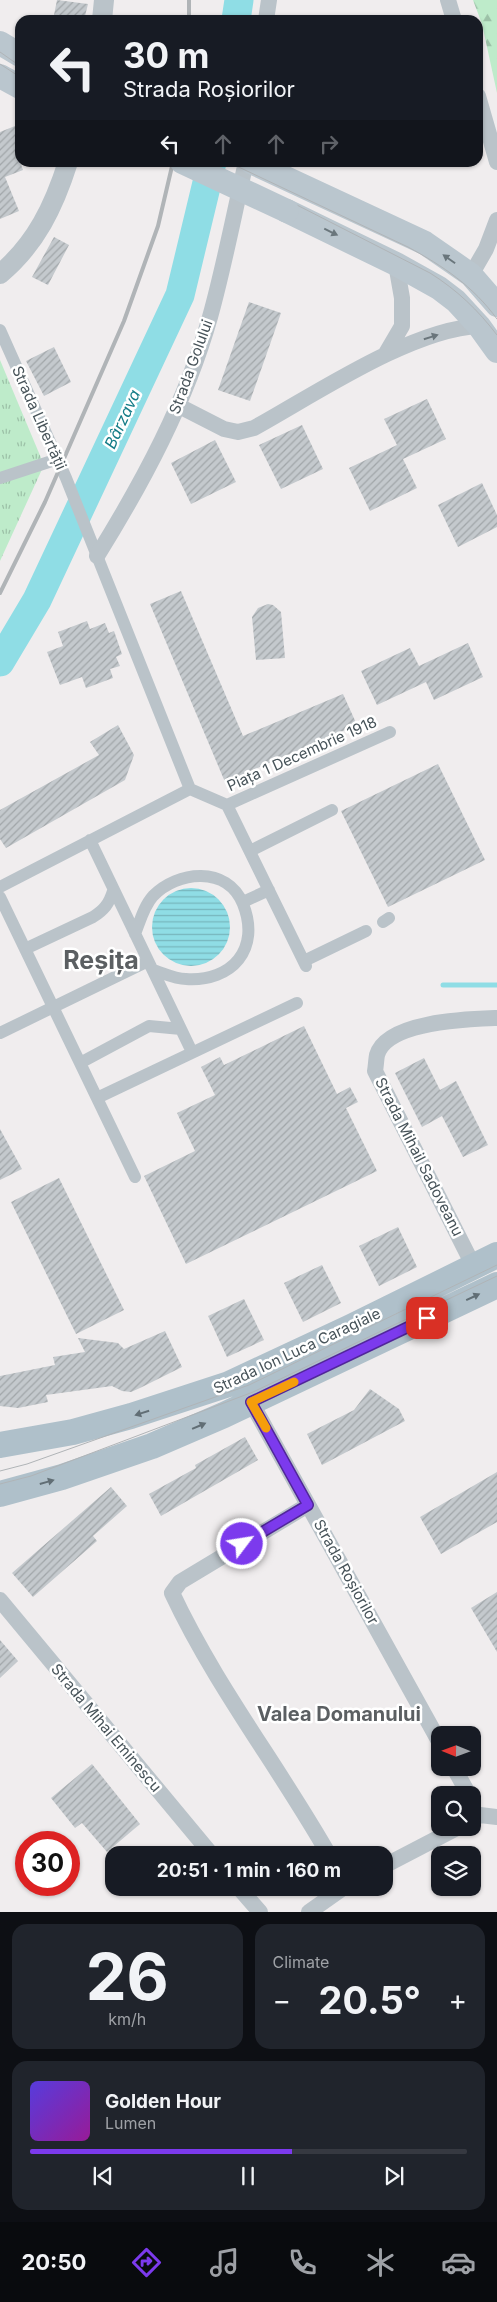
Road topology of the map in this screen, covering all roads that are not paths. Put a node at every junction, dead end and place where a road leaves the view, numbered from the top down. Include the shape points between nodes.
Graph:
1 (104, 0) edge
2 (269, 0) edge
3 (448, 0) edge
4 (102, 15) edge
5 (267, 15) edge
6 (452, 15) edge
7 (0, 43) edge
8 (15, 52) edge
9 (483, 113) edge
10 (497, 162) edge
11 (66, 167) edge
12 (193, 167) edge
13 (245, 167) edge
14 (261, 167) edge
15 (497, 220) edge
16 (396, 264) junction
17 (0, 274) edge
18 (471, 275) junction
19 (497, 304) edge
20 (479, 326) junction
21 (0, 330) edge
22 (497, 351) edge
23 (385, 355) junction
24 (179, 406) junction
25 (58, 459) junction
26 (0, 478) edge
27 (95, 551) junction
28 (390, 732) dead end
29 (190, 789) junction
30 (227, 805) junction
31 (332, 810) dead end
32 (90, 840) junction
33 (250, 851) junction
34 (0, 887) edge
35 (269, 890) junction
36 (113, 891) junction
37 (0, 897) edge
38 (242, 902) junction
39 (377, 924) dead end
40 (135, 934) junction
41 (25, 949) junction
42 (150, 965) junction
43 (297, 1003) dead end
44 (53, 1007) junction
45 (497, 1018) edge
46 (181, 1029) junction
47 (0, 1032) edge
48 (192, 1052) junction
49 (80, 1063) junction
50 (97, 1098) junction
51 (135, 1177) dead end
52 (497, 1254) edge
53 (474, 1267) junction
54 (497, 1285) edge
55 (251, 1402) junction
56 (0, 1445) edge
57 (3, 1497) edge
58 (308, 1505) junction
59 (0, 1600) edge
60 (431, 1727) edge
61 (481, 1813) edge
62 (497, 1817) edge
63 (442, 1836) edge
64 (205, 1846) edge
65 (323, 1846) edge
66 (393, 1861) edge
67 (246, 1896) edge
68 (332, 1896) edge
69 (260, 1912) edge
70 (309, 1912) edge

1 - 4 street
2 - 5 street
3 - 6 street
7 - 8 main road
9 - 10 street
11 - 17 street via 36,236
12 -> 16 main road, bridge
13 - 24 street, Strada Golului via 210,318
18 -> 14 main road via 425,243
15 - 18 street
16 - 20 main road via 439,288
16 - 23 street via 402,298 402,326
18 - 19 main road
20 - 22 main road
23 -> 20 street via 424,339 468,326
21 - 25 street, Strada Libertății
23 - 24 street via 254,428 238,432 224,429
24 - 27 street, Strada Golului via 126,508
25 - 26 street
25 - 27 street, Strada Libertății
27 - 29 street
28 - 30 street, Piața 1 Decembrie 1918
29 - 30 street, Piața 1 Decembrie 1918
29 - 32 street
30 - 33 street, Piața 1 Decembrie 1918
31 - 33 street
32 - 34 street
32 - 36 street
33 - 35 street, Piața 1 Decembrie 1918
35 - 38 street
35 - 39 street, Piața 1 Decembrie 1918 via 305,964
36 - 40 street
36 - 41 street via 110,902 98,914
37 - 41 street
38 - 40 street via 230,886 211,876 190,876 168,883 152,897
38 - 42 street via 247,940 242,957 229,970 208,978 184,979
40 - 42 street
41 - 44 street
42 - 44 street
42 - 46 street
43 - 48 street
44 - 47 street
44 - 49 street
45 - 53 street, Strada Mihail Sadoveanu via 420,1025 386,1043 377,1054 375,1070
46 - 48 street
46 - 49 street via 149,1026
48 - 50 street
49 - 50 street
50 - 51 street
52 - 53 main road, Strada Ion Luca Caragiale
53 -> 56 main road, Strada Ion Luca Caragiale via 229,1384 64,1434
55 -> 54 main road, Strada Ion Luca Caragiale
57 -> 55 main road, Strada Ion Luca Caragiale via 152,1446
55 - 58 street, Strada Roșiorilor
58 - 60 street, Strada Roșiorilor
58 - 65 street via 180,1582 172,1593 225,1688
59 - 64 street, Strada Mihai Eminescu
61 - 62 street
63 - 66 street
67 - 69 street
68 - 70 street

